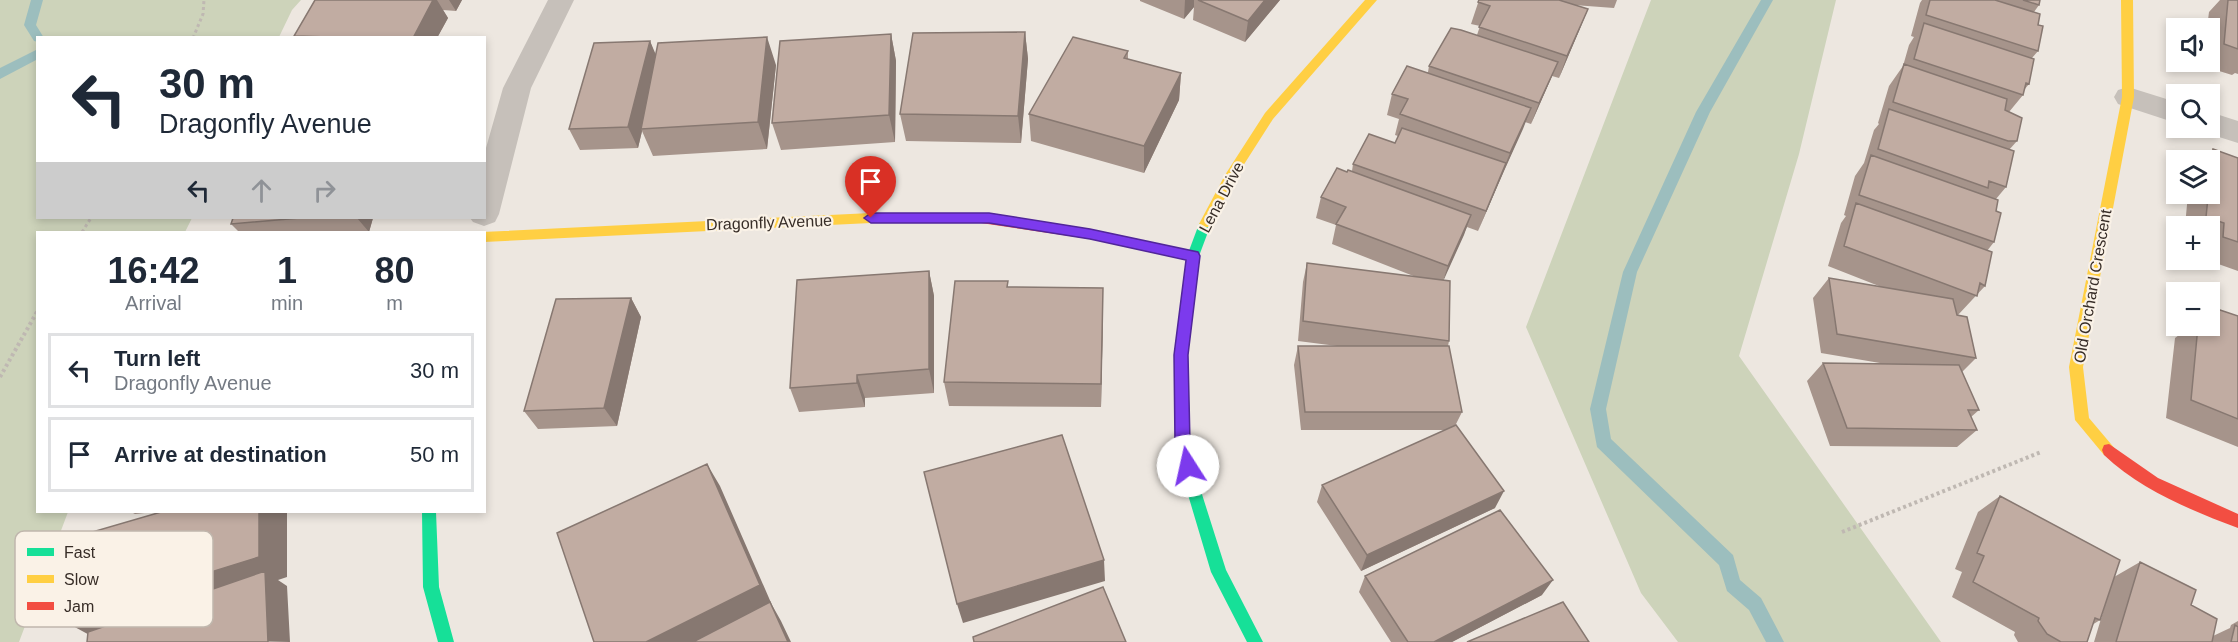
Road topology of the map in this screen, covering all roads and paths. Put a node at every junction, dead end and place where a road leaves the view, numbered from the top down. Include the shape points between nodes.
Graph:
1 (204, 0) edge
2 (561, 0) edge
3 (1371, 0) edge
4 (2127, 0) edge
5 (194, 36) edge
6 (2128, 97) junction
7 (2166, 109) edge
8 (2220, 126) edge
9 (2238, 132) edge
10 (486, 208) edge
11 (486, 237) edge
12 (1193, 256) junction
13 (36, 313) edge
14 (0, 376) edge
15 (2041, 452) dead end
16 (429, 513) edge
17 (2238, 521) edge
18 (1842, 532) dead end
19 (446, 642) edge
20 (1255, 642) edge

1 - 5 path
2 - 10 street via 517,88
3 - 12 street, Lena Drive via 1269,116 1210,213
4 - 6 street, Old Orchard Crescent
6 - 7 street
6 - 17 street, Old Orchard Crescent via 2076,367 2082,420 2121,464 2184,499
8 - 9 street
11 - 12 street, Dragonfly Avenue via 871,218 989,218
12 - 20 street, Lena Drive via 1181,355 1183,443 1219,572
13 - 14 path
15 - 18 path
16 - 19 street via 431,586

